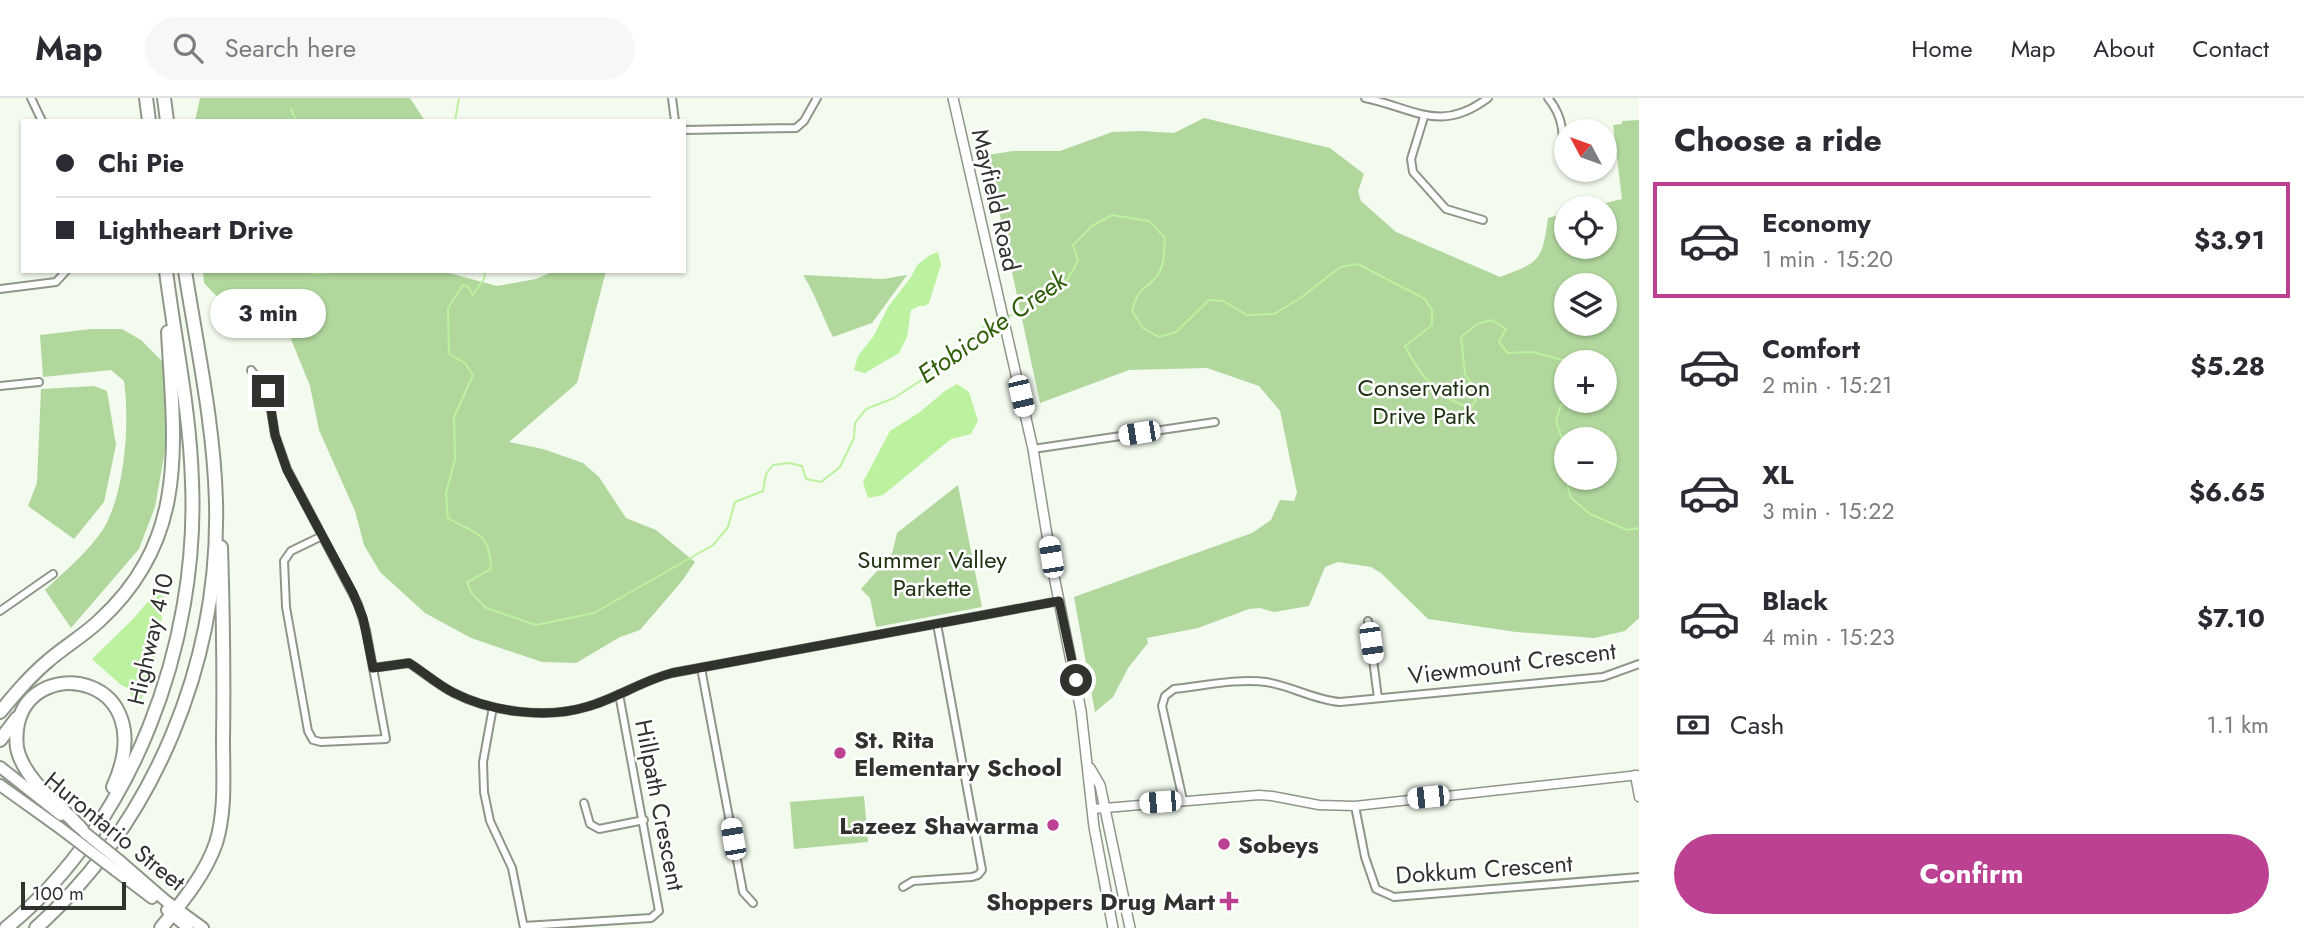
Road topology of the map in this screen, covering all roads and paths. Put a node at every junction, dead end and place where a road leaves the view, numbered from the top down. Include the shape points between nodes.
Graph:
1 (32, 98) edge
2 (146, 98) edge
3 (164, 98) edge
4 (672, 98) edge
5 (817, 98) edge
6 (953, 98) edge
7 (1365, 98) edge
8 (1488, 98) edge
9 (1548, 98) edge
10 (1424, 117) junction
11 (41, 119) edge
12 (149, 119) edge
13 (167, 119) edge
14 (675, 119) edge
15 (1560, 119) edge
16 (686, 130) edge
17 (1483, 220) dead end
18 (64, 273) edge
19 (166, 273) edge
20 (186, 273) edge
21 (0, 289) edge
22 (169, 293) junction
23 (251, 370) dead end
24 (39, 382) dead end
25 (0, 386) edge
26 (1215, 422) dead end
27 (1033, 449) junction
28 (216, 502) junction
29 (322, 536) junction
30 (53, 574) dead end
31 (1059, 601) junction
32 (0, 611) edge
33 (1368, 621) dead end
34 (937, 624) junction
35 (1639, 664) edge
36 (373, 668) junction
37 (701, 668) junction
38 (619, 694) junction
39 (1378, 698) junction
40 (493, 707) junction
41 (0, 712) edge
42 (21, 713) junction
43 (0, 740) edge
44 (1087, 764) junction
45 (0, 766) edge
46 (1637, 775) edge
47 (0, 785) edge
48 (1639, 797) edge
49 (1183, 800) junction
50 (584, 803) dead end
51 (1355, 806) junction
52 (1105, 807) junction
53 (1093, 808) junction
54 (644, 820) junction
55 (66, 821) junction
56 (84, 832) joint
57 (76, 855) junction
58 (118, 866) junction
59 (1639, 877) edge
60 (904, 887) dead end
61 (753, 903) dead end
62 (174, 911) junction
63 (524, 927) edge
64 (6, 928) edge
65 (37, 928) edge
66 (161, 928) edge
67 (188, 928) edge
68 (204, 928) edge
69 (1113, 928) edge
70 (1130, 928) edge

1 - 11 street
2 - 12 highway
3 - 13 highway
4 - 14 street
5 - 16 street via 796,128
6 - 27 main road, Mayfield Road
7 - 10 street
8 - 10 street via 1460,115
9 - 15 street
10 - 17 street via 1411,159 1413,172 1446,209
18 - 21 street via 55,282
19 - 22 highway, Highway 410
20 - 28 highway, Highway 410
22 - 41 highway via 174,458 169,505 157,541 119,600 30,677
22 - 57 highway, Highway 410 via 188,421 192,484 180,622 149,729 118,792
23 - 29 street via 268,391 279,449
24 - 25 street
26 - 27 street
27 - 31 main road, Mayfield Road
28 - 62 highway via 221,519 223,645 220,826 211,857
28 - 65 highway, Highway 410 via 206,621 196,669 171,738 147,788 107,851
29 - 36 street via 358,604
29 - 36 street via 291,551 284,561 286,607 313,740 386,738
30 - 32 street
31 - 34 street
31 - 44 main road, Mayfield Road
33 - 39 street
34 - 37 street
34 - 60 street via 982,870 978,875 913,881
35 - 39 street, Viewmount Crescent via 1603,677
36 - 40 street via 409,663 455,694
37 - 38 street via 657,677
37 - 61 street via 743,892
38 - 40 street via 569,710
38 - 54 street, Hillpath Crescent
39 - 49 street, Viewmount Crescent via 1327,701 1252,681 1174,689 1162,706
40 - 63 street via 483,762 484,792 490,821 512,869
42 - 43 highway
42 - 55 highway via 16,733 19,755
42 - 57 highway via 37,694 74,683 99,691 122,719 125,745 121,766
44 - 52 main road, Mayfield Road via 1100,785
44 - 53 main road, Mayfield Road
45 - 55 main road, Hurontario Street
46 - 48 street
46 - 51 street
47 - 55 main road, Hurontario Street
49 - 51 street via 1259,795
49 - 52 street
50 - 54 street via 588,821 599,829
51 - 59 street, Dokkum Crescent via 1376,889 1394,897
52 - 53 street
52 - 70 main road, Mayfield Road
53 - 69 main road, Mayfield Road
54 - 63 street, Hillpath Crescent via 659,906 656,915
55 - 56 highway
55 - 58 main road, Hurontario Street, bridge
56 - 58 main road, Hurontario Street, bridge
57 - 64 highway, Highway 410
58 - 62 main road, Hurontario Street
62 - 66 highway
62 - 67 main road, Hurontario Street
62 - 68 main road, Hurontario Street

